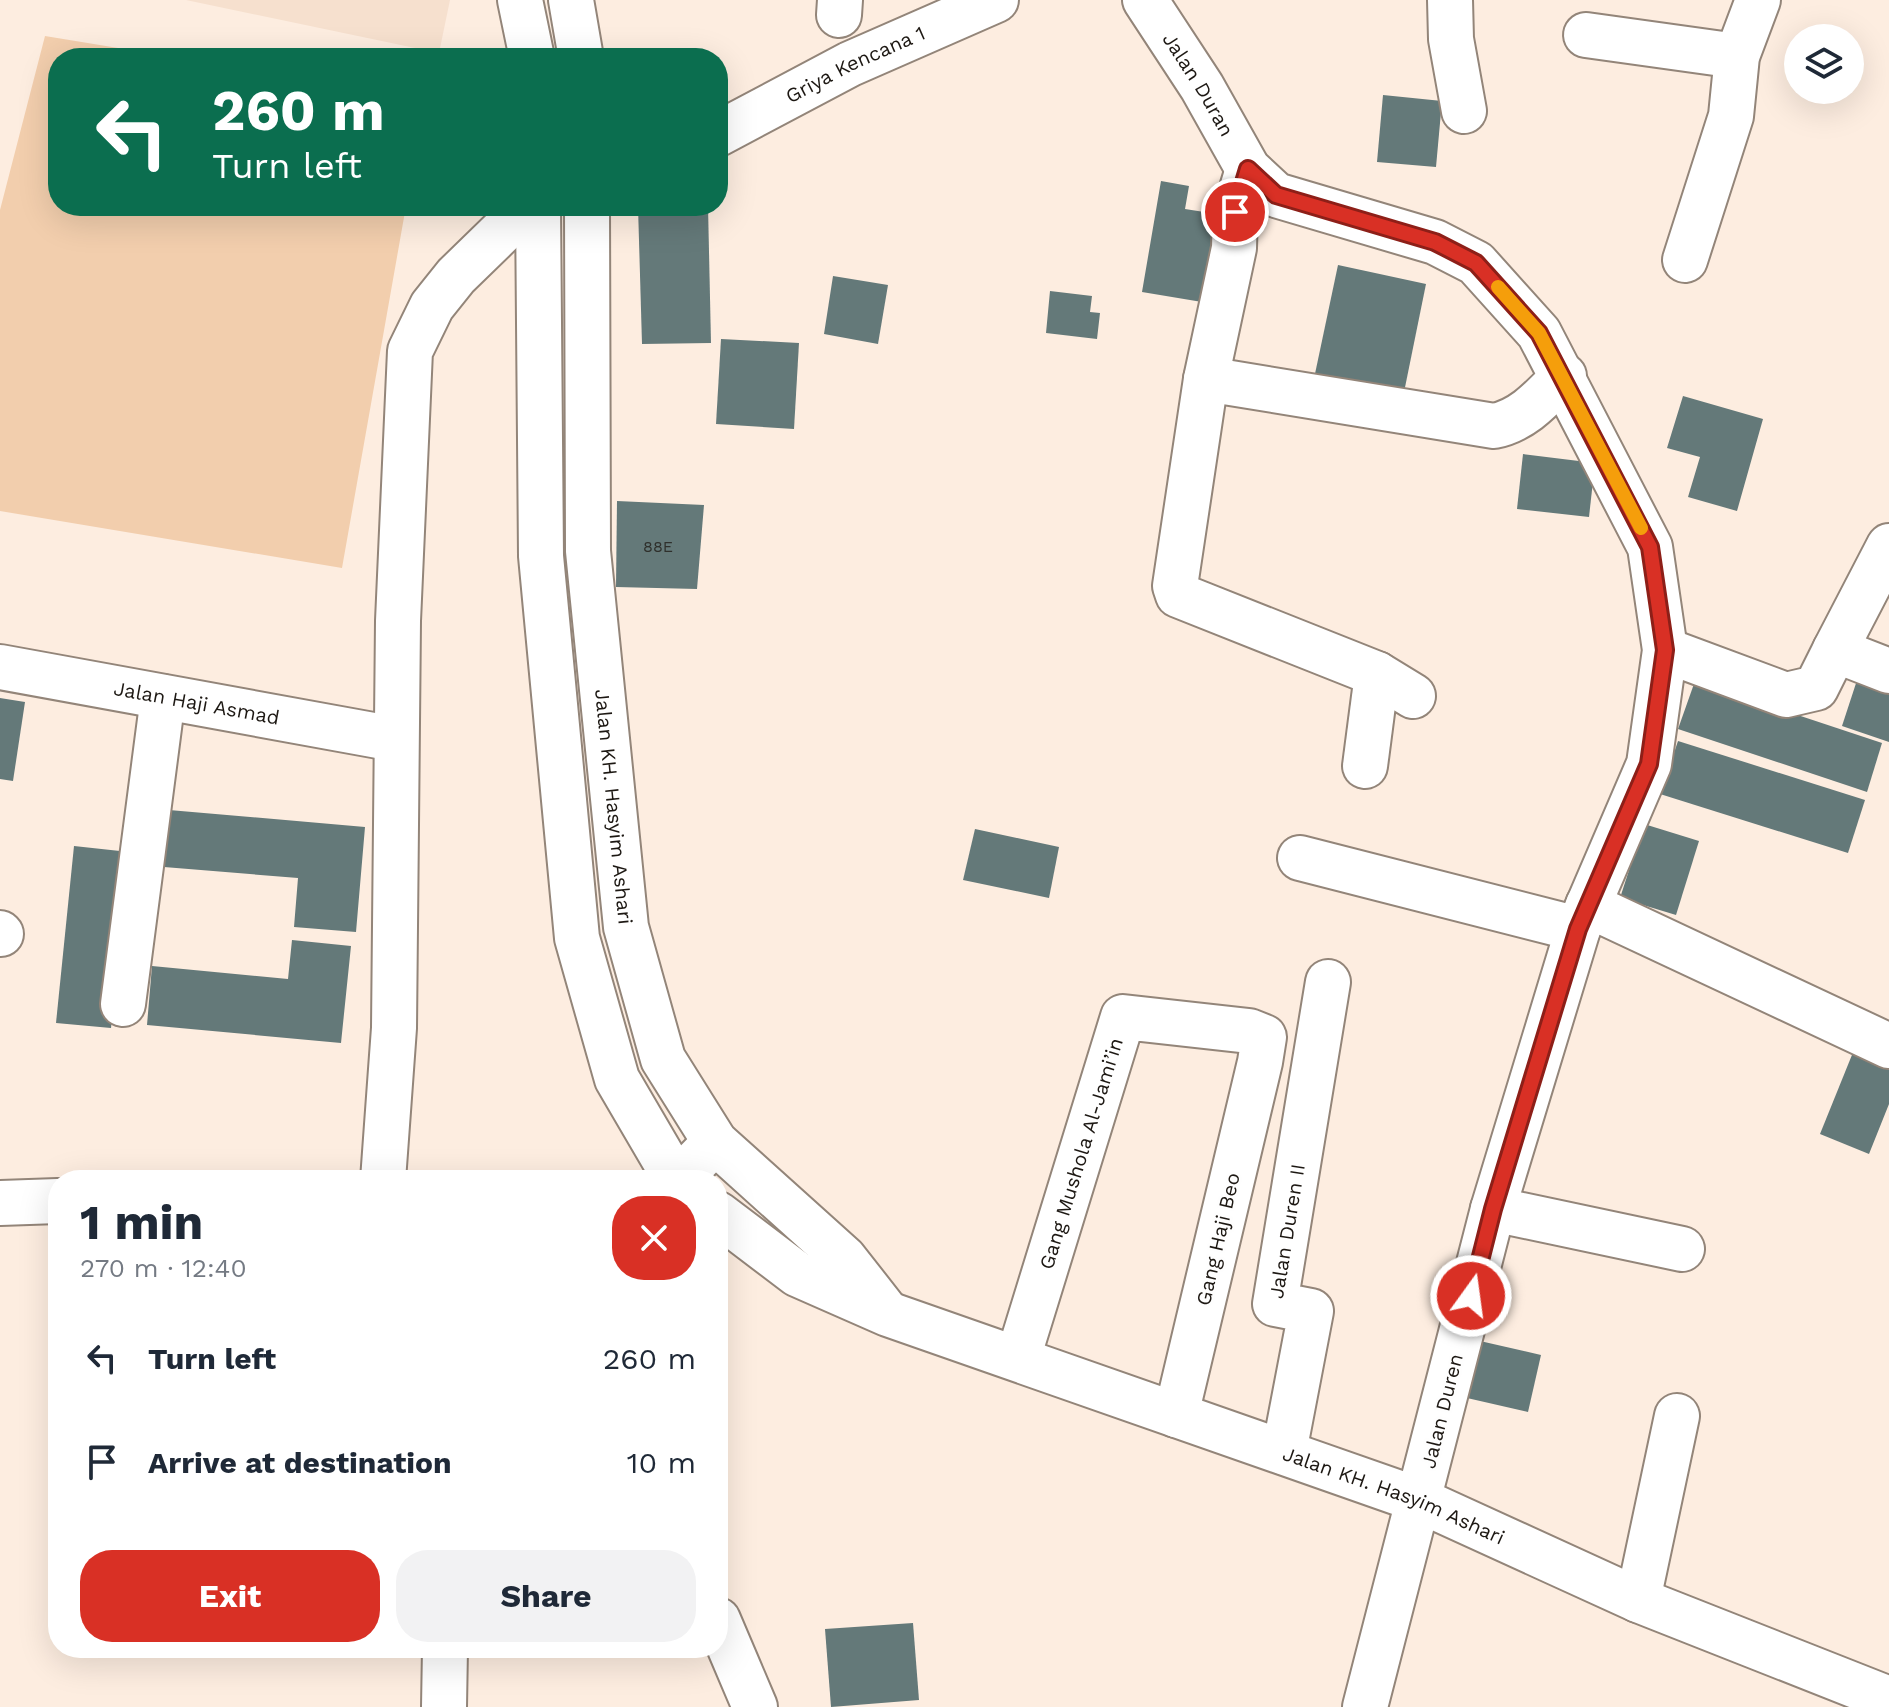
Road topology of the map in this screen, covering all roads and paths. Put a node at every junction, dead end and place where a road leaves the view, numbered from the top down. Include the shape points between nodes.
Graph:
1 (520, 0) edge
2 (571, 0) edge
3 (996, 0) edge
4 (1145, 0) edge
5 (1179, 0) edge
6 (1450, 0) edge
7 (1758, 0) edge
8 (1586, 35) dead end
9 (530, 48) edge
10 (579, 48) edge
11 (1737, 56) junction
12 (1217, 68) dead end
13 (1464, 111) dead end
14 (728, 129) edge
15 (1248, 169) junction
16 (518, 216) edge
17 (538, 216) edge
18 (587, 216) edge
19 (1685, 260) dead end
20 (1564, 376) junction
21 (1206, 379) junction
22 (1889, 546) edge
23 (588, 551) junction
24 (541, 556) junction
25 (1665, 650) junction
26 (1835, 650) junction
27 (0, 667) edge
28 (1889, 671) edge
29 (163, 697) junction
30 (395, 739) junction
31 (1365, 766) dead end
32 (1300, 858) dead end
33 (1583, 917) junction
34 (1328, 982) dead end
35 (123, 1004) dead end
36 (1889, 1046) edge
37 (1260, 1062) joint
38 (715, 1142) junction
39 (384, 1170) edge
40 (671, 1170) edge
41 (687, 1170) edge
42 (48, 1201) edge
43 (0, 1203) edge
44 (1493, 1209) junction
45 (728, 1222) edge
46 (1682, 1249) dead end
47 (888, 1314) junction
48 (1018, 1358) junction
49 (1176, 1415) junction
50 (1677, 1416) dead end
51 (1284, 1452) junction
52 (1419, 1500) junction
53 (1638, 1600) junction
54 (728, 1644) edge
55 (445, 1658) edge
56 (1889, 1699) edge
57 (444, 1707) edge
58 (755, 1707) edge
59 (1365, 1707) edge

1 - 9 street
2 - 10 street
3 - 14 street, Griya Kencana 1 via 850,64
4 - 15 street, Jalan Duran
5 - 12 street
6 - 13 street
7 - 11 street
8 - 11 street
11 - 19 street via 1731,116
15 - 20 street, Jalan Duren via 1276,195 1435,242 1476,263 1539,333
15 - 21 street via 1235,212 1234,248
16 - 30 street via 432,306 410,351
17 - 24 street
18 - 23 street, Jalan KH. Hasyim Ashari
20 - 21 street via 1527,412 1494,426
20 - 25 street, Jalan Duren via 1650,547
21 - 31 street via 1175,586 1178,595 1395,685
22 - 26 street
23 - 24 street
23 - 38 street, Jalan KH. Hasyim Ashari via 626,927 663,1059
24 - 40 street via 577,938 617,1079
25 - 26 street via 1786,695 1816,688
25 - 33 street, Jalan Duren via 1649,764
26 - 28 street
27 - 29 street, Jalan Haji Asmad
29 - 30 street, Jalan Haji Asmad
29 - 35 street
30 - 39 street via 394,1028
32 - 33 street
33 - 36 street
33 - 44 street, Jalan Duren
34 - 51 street, Jalan Duren II via 1275,1304 1311,1311
37 - 48 street, Gang Mushola Al-Jami’in via 1264,1037 1249,1031 1123,1017
37 - 49 street, Gang Haji Beo
38 - 41 street
38 - 47 street, Jalan KH. Hasyim Ashari via 844,1258
42 - 43 street
44 - 46 street
44 - 52 street, Jalan Duren
45 - 47 street, Jalan KH. Hasyim Ashari via 797,1274
47 - 48 street, Jalan KH. Hasyim Ashari
48 - 49 street, Jalan KH. Hasyim Ashari
49 - 51 street, Jalan KH. Hasyim Ashari
50 - 53 street
51 - 52 street, Jalan KH. Hasyim Ashari
52 - 53 street, Jalan KH. Hasyim Ashari
52 - 59 street, Jalan Duren
53 - 56 street, Jalan KH. Hasyim Ashari
54 - 58 street
55 - 57 street

